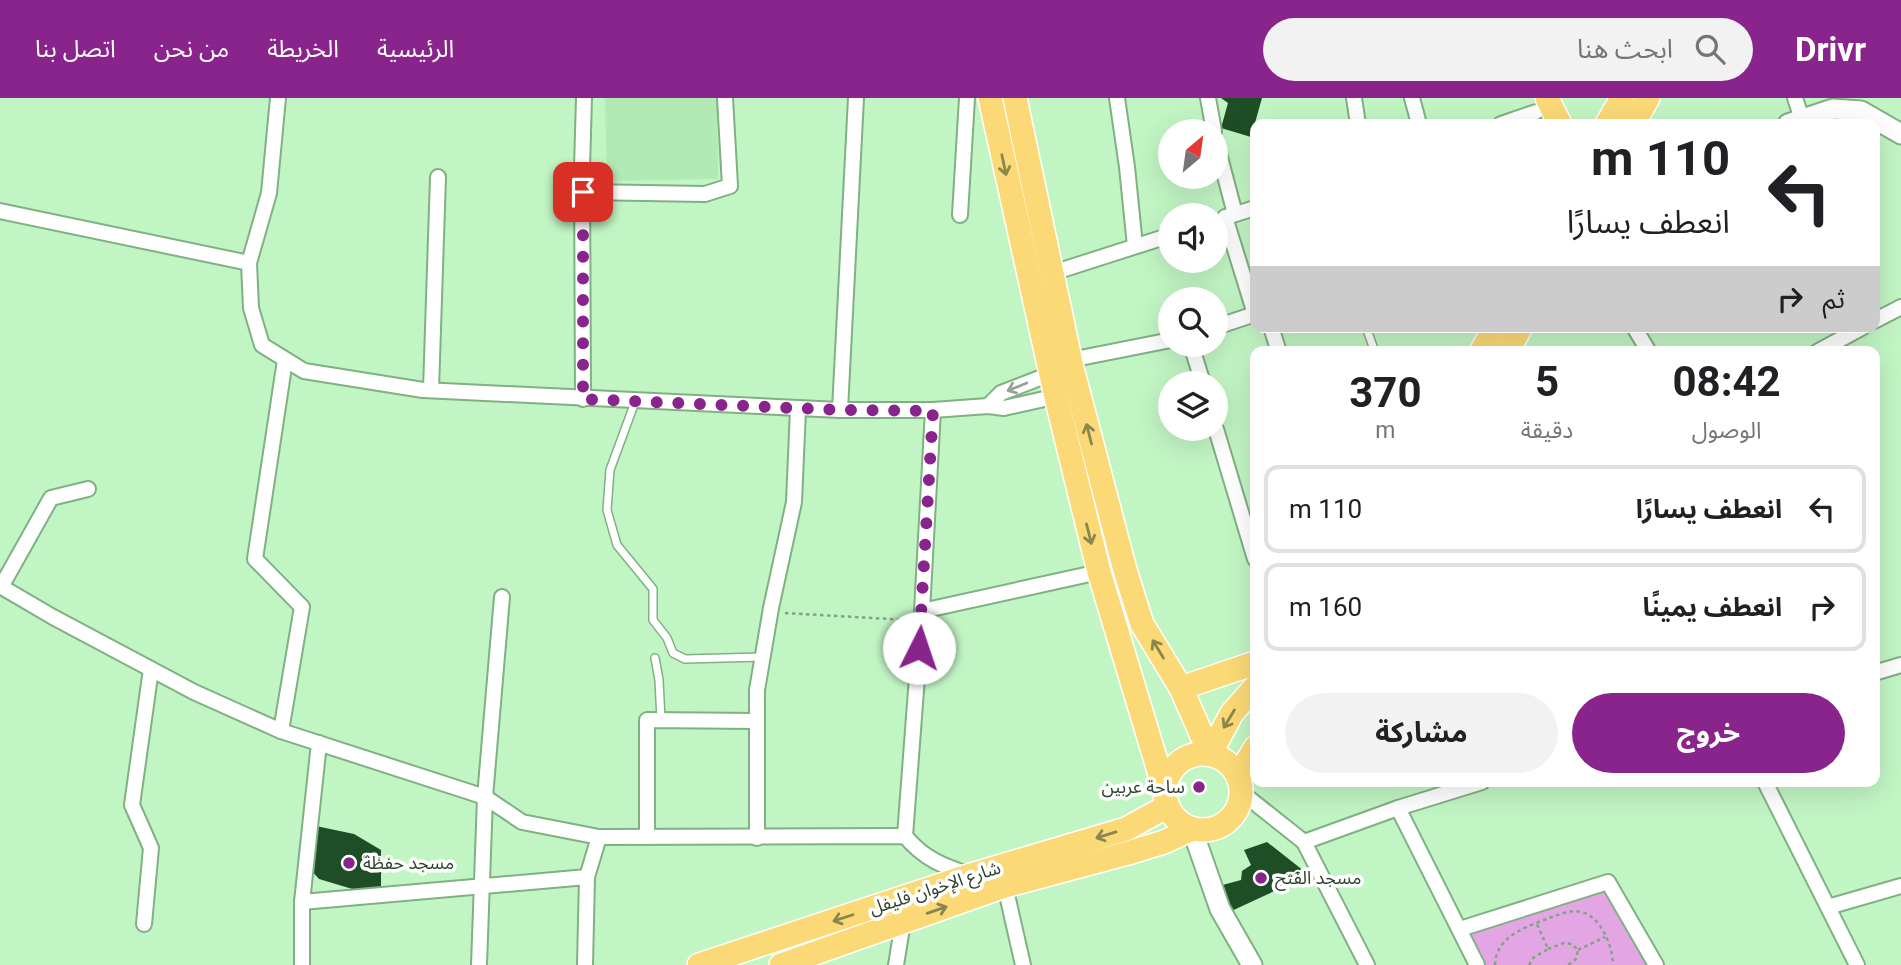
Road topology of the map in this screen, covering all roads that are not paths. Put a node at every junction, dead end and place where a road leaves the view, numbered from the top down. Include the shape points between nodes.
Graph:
1 (278, 98) edge
2 (584, 98) edge
3 (725, 98) edge
4 (856, 98) edge
5 (967, 98) edge
6 (990, 98) edge
7 (1015, 98) edge
8 (1117, 98) edge
9 (1208, 98) edge
10 (1354, 98) edge
11 (1412, 98) edge
12 (1622, 98) edge
13 (1648, 98) edge
14 (1796, 98) edge
15 (1538, 108) edge
16 (1212, 119) edge
17 (1357, 119) edge
18 (1418, 119) edge
19 (1513, 119) edge
20 (1553, 119) edge
21 (1610, 119) edge
22 (1636, 119) edge
23 (1793, 119) edge
24 (1804, 119) edge
25 (1875, 119) edge
26 (1880, 122) edge
27 (1901, 134) edge
28 (438, 177) dead end
29 (583, 192) junction
30 (1250, 210) edge
31 (0, 211) edge
32 (960, 215) dead end
33 (1228, 216) edge
34 (1228, 227) edge
35 (1158, 239) edge
36 (1135, 246) junction
37 (249, 263) junction
38 (1053, 273) junction
39 (1030, 280) junction
40 (1250, 298) edge
41 (1901, 307) edge
42 (1880, 315) edge
43 (1250, 316) edge
44 (1228, 323) edge
45 (1852, 333) edge
46 (1158, 343) edge
47 (1828, 346) edge
48 (285, 360) junction
49 (1064, 367) junction
50 (431, 390) junction
51 (1079, 392) junction
52 (1055, 397) junction
53 (583, 399) junction
54 (635, 402) junction
55 (988, 406) junction
56 (798, 409) junction
57 (840, 410) junction
58 (933, 411) junction
59 (1220, 441) edge
60 (88, 489) dead end
61 (1250, 542) edge
62 (1099, 572) junction
63 (1, 587) edge
64 (502, 597) dead end
65 (921, 616) junction
66 (762, 657) junction
67 (655, 658) dead end
68 (1250, 665) edge
69 (1901, 665) edge
70 (151, 669) junction
71 (1880, 671) edge
72 (1181, 688) junction
73 (1250, 692) edge
74 (661, 720) junction
75 (757, 721) junction
76 (281, 731) junction
77 (319, 743) junction
78 (1210, 754) junction
79 (1250, 760) edge
80 (1240, 784) junction
81 (1466, 787) edge
82 (1768, 787) edge
83 (485, 797) junction
84 (1167, 799) junction
85 (1398, 808) junction
86 (1192, 829) junction
87 (905, 836) junction
88 (599, 837) junction
89 (647, 837) junction
90 (757, 838) junction
91 (1304, 842) junction
92 (971, 875) junction
93 (587, 877) junction
94 (481, 886) junction
95 (1005, 886) junction
96 (1901, 886) edge
97 (302, 902) junction
98 (1828, 907) junction
99 (903, 922) junction
100 (144, 925) dead end
101 (1460, 929) junction
102 (1855, 964) edge
103 (302, 965) edge
104 (479, 965) edge
105 (585, 965) edge
106 (699, 965) edge
107 (781, 965) edge
108 (896, 965) edge
109 (1023, 965) edge
110 (1252, 965) edge
111 (1367, 965) edge
112 (1477, 965) edge
113 (1656, 965) edge

1 - 37 street via 269,193
2 - 29 street
3 - 29 street via 730,186 705,194
4 - 57 street
5 - 32 street
6 -> 39 main road
7 - 38 main road
8 - 36 street
9 - 16 street
10 - 17 street
11 - 18 street
12 - 21 main road
13 - 22 main road
14 - 23 street
15 - 19 street
15 - 20 main road
24 - 25 main road via 1833,108 1861,111
26 - 27 main road
28 - 50 street
29 - 53 street
30 - 33 street
31 - 37 street
34 - 40 street
35 - 36 street
36 - 38 street
37 - 48 street via 251,308 262,345
38 - 39 street
38 - 49 main road
39 - 49 main road
41 - 42 street
43 - 44 street
45 - 47 street
46 - 49 street
48 - 50 street via 304,372
48 - 76 street via 255,559 302,607
49 - 51 main road
49 - 52 main road
49 -> 55 street via 1001,393
50 - 53 street
51 - 52 street
72 -> 51 main road via 1142,624
52 - 55 street via 1004,408
52 -> 62 main road
53 - 54 street
54 - 56 street
54 - 66 lane via 610,470 607,510 617,545 653,589 653,620 673,653 685,659
55 - 58 street
56 - 57 street
56 - 66 street via 793,502
57 - 58 street
58 - 65 street
59 - 61 street
60 - 63 street via 51,498
62 - 65 street
62 - 84 main road
63 - 70 street
64 - 83 street
65 - 87 street
66 - 75 street
67 - 74 lane
68 - 72 main road
69 - 71 street
70 - 76 street
70 - 100 street via 132,805 151,848
72 - 78 main road
73 -> 78 main road via 1231,713
74 - 75 street
74 - 89 street via 646,720
75 - 90 street
76 - 77 street
77 - 83 street
77 - 97 street
78 - 80 main road via 1231,766
78 - 84 main road via 1189,756 1177,764 1168,776
79 - 80 main road
80 - 86 main road via 1238,807 1230,818 1219,826
80 - 91 street
81 - 85 street
82 - 98 street
83 - 88 street via 522,822
83 - 94 street
84 - 86 main road via 1179,821
84 -> 92 main road, شارع الإخوان فليفل via 1126,829
85 - 91 street
85 - 101 street
86 - 95 main road, شارع الإخوان فليفل via 1128,853
86 - 110 main road via 1220,909
87 - 90 street
87 - 92 street via 918,852
88 - 89 street
88 - 93 street
89 - 90 street
91 - 111 street
92 -> 106 main road, شارع الإخوان فليفل
93 - 94 street
93 - 105 street
94 - 97 street
94 - 104 street
99 -> 95 main road, شارع الإخوان فليفل
95 - 109 street
96 - 98 street
97 - 103 street
98 - 102 street
99 - 107 main road, شارع الإخوان فليفل
99 - 108 street
101 - 112 street
101 - 113 street via 1608,882

